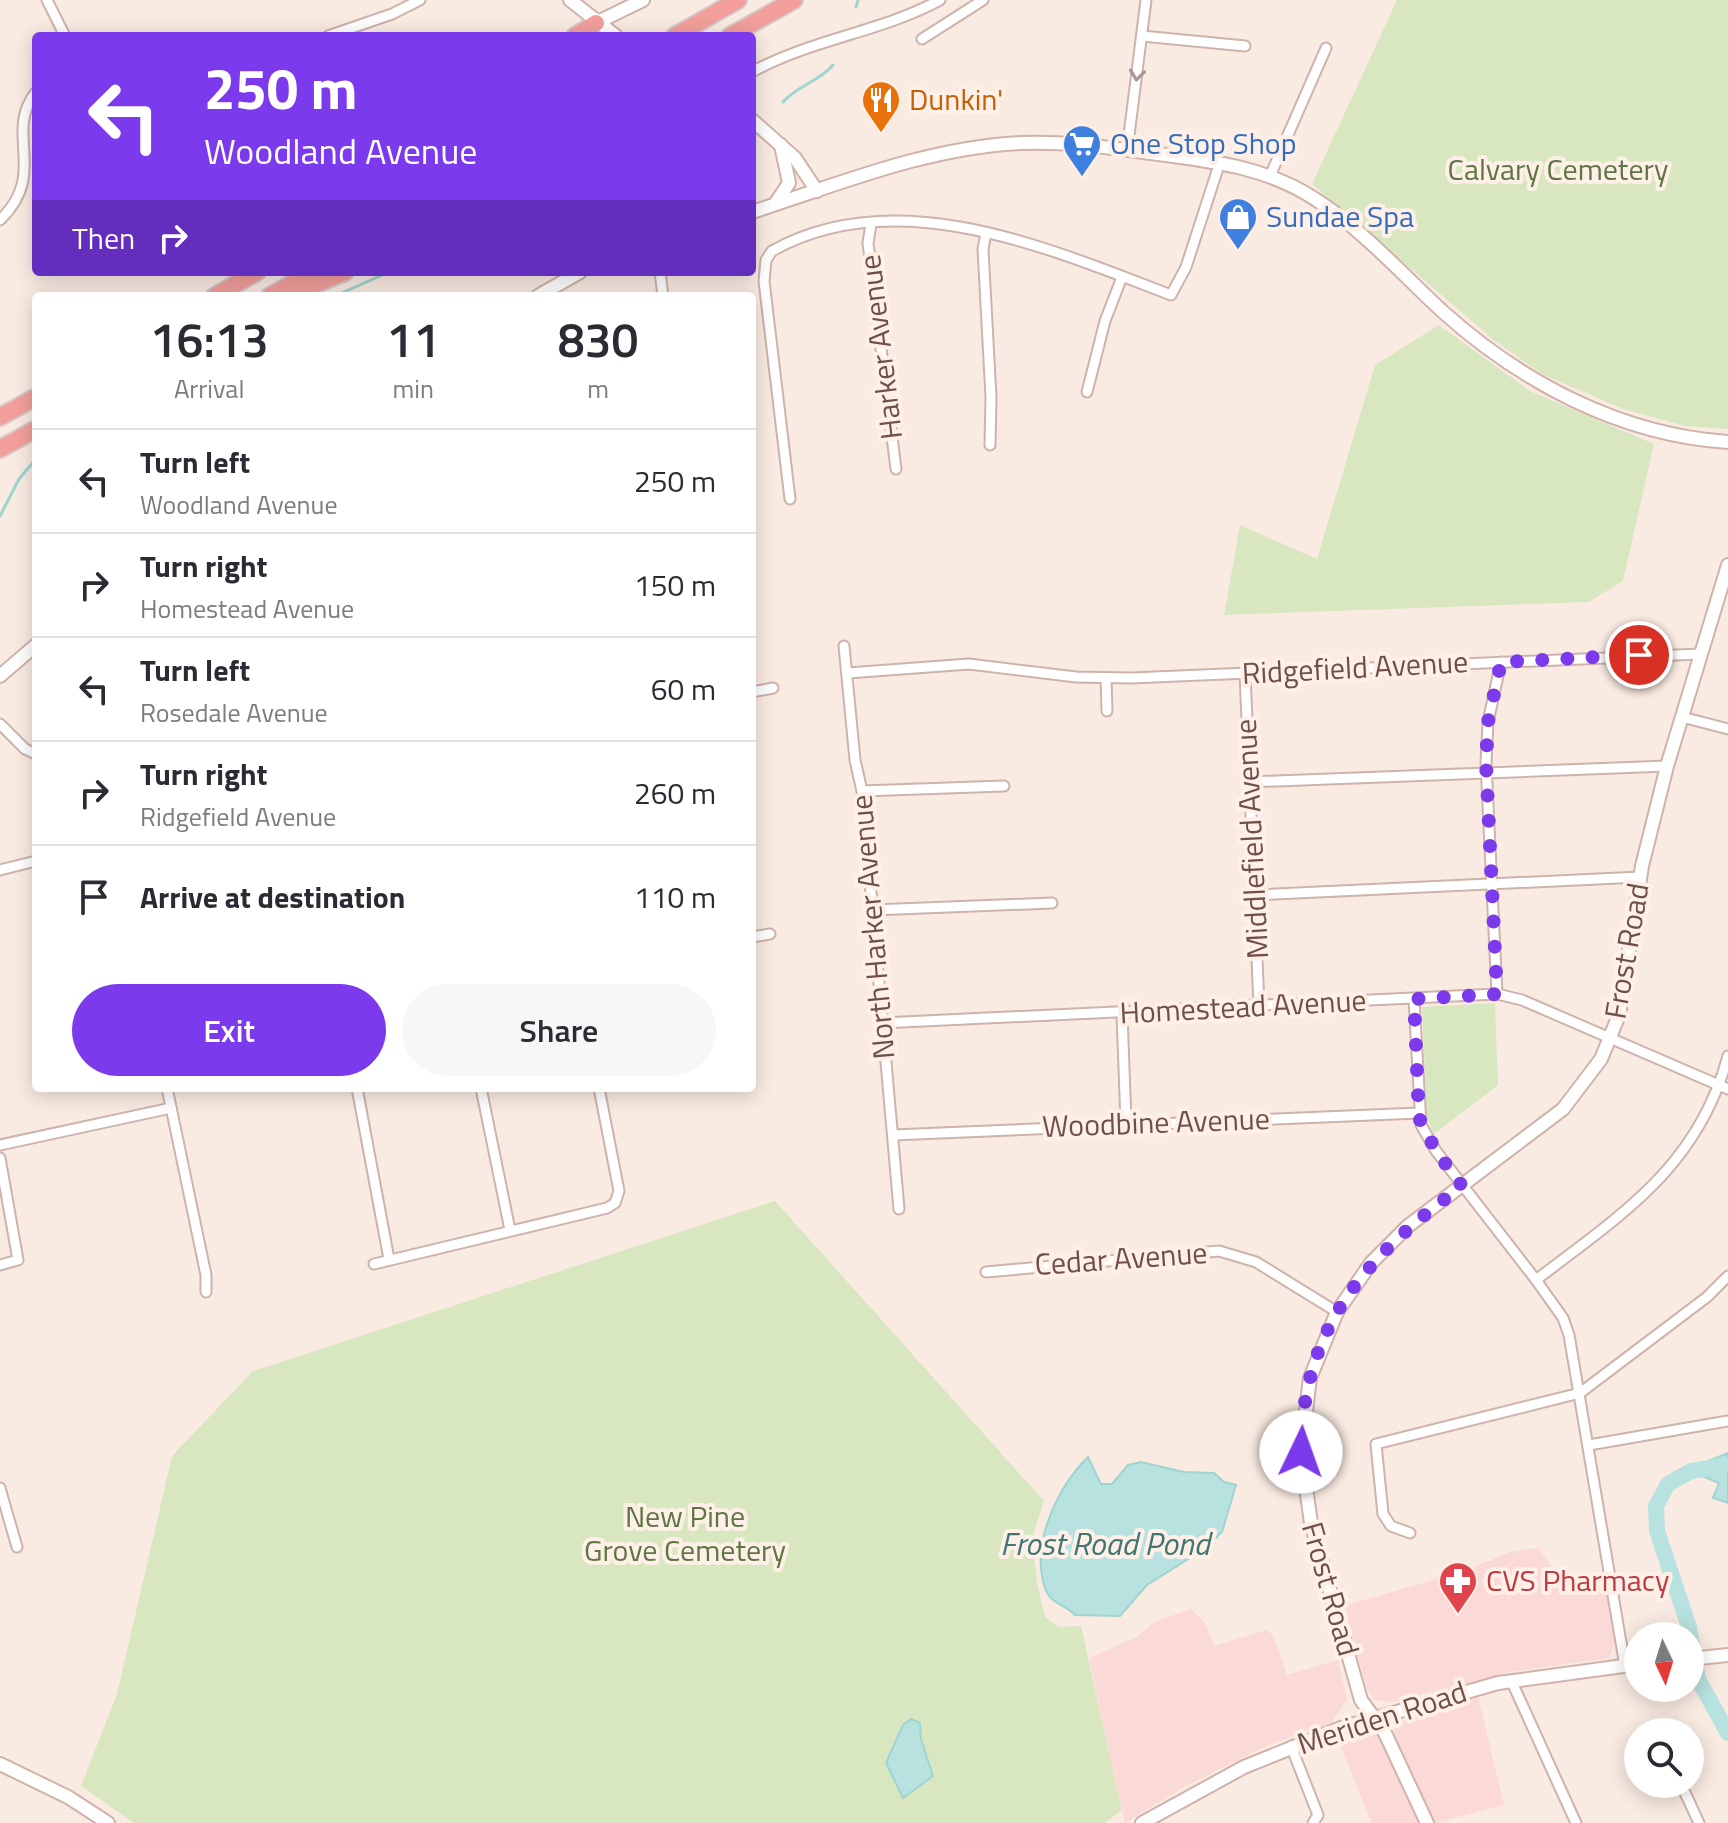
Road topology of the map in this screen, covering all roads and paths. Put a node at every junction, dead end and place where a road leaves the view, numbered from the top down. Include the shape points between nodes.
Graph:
1 (47, 0) edge
2 (420, 0) edge
3 (570, 0) edge
4 (643, 0) edge
5 (738, 0) edge
6 (794, 0) edge
7 (940, 0) edge
8 (983, 0) edge
9 (1146, 0) edge
10 (596, 23) junction
11 (63, 32) edge
12 (338, 32) edge
13 (581, 32) edge
14 (610, 32) edge
15 (682, 32) edge
16 (737, 32) edge
17 (1142, 36) junction
18 (922, 39) dead end
19 (1245, 46) dead end
20 (1326, 48) dead end
21 (756, 70) edge
22 (32, 97) edge
23 (756, 123) edge
24 (780, 142) junction
25 (1127, 151) junction
26 (1220, 162) junction
27 (1270, 176) junction
28 (817, 191) junction
29 (775, 204) junction
30 (756, 211) edge
31 (0, 220) edge
32 (871, 224) junction
33 (986, 233) junction
34 (250, 276) edge
35 (306, 276) edge
36 (336, 276) edge
37 (573, 276) edge
38 (1122, 277) junction
39 (222, 292) edge
40 (277, 292) edge
41 (298, 292) edge
42 (545, 292) edge
43 (1087, 392) dead end
44 (32, 399) edge
45 (0, 417) edge
46 (32, 431) edge
47 (1728, 442) edge
48 (990, 445) dead end
49 (0, 449) edge
50 (896, 469) dead end
51 (790, 499) dead end
52 (1728, 565) edge
53 (844, 646) dead end
54 (32, 648) edge
55 (1700, 654) junction
56 (1501, 662) junction
57 (848, 673) junction
58 (1245, 673) junction
59 (0, 676) edge
60 (1106, 678) junction
61 (773, 688) dead end
62 (756, 691) edge
63 (1107, 711) dead end
64 (1682, 717) junction
65 (0, 724) edge
66 (1728, 729) edge
67 (32, 752) edge
68 (1667, 766) junction
69 (1486, 774) junction
70 (1249, 782) junction
71 (1004, 786) dead end
72 (862, 791) junction
73 (32, 862) edge
74 (0, 870) edge
75 (1640, 877) junction
76 (1491, 884) junction
77 (1254, 895) junction
78 (1052, 903) dead end
79 (872, 910) junction
80 (770, 934) dead end
81 (756, 936) edge
82 (1497, 994) junction
83 (1414, 999) junction
84 (1259, 1006) junction
85 (1122, 1014) junction
86 (882, 1023) junction
87 (1611, 1038) junction
88 (1728, 1056) edge
89 (1724, 1087) edge
90 (168, 1092) edge
91 (358, 1092) edge
92 (482, 1092) edge
93 (600, 1092) edge
94 (171, 1108) junction
95 (1419, 1113) junction
96 (1126, 1123) junction
97 (893, 1135) junction
98 (0, 1145) edge
99 (0, 1158) edge
100 (1462, 1186) junction
101 (899, 1209) dead end
102 (510, 1230) junction
103 (389, 1259) junction
104 (374, 1264) dead end
105 (0, 1265) edge
106 (986, 1272) dead end
107 (1728, 1276) edge
108 (1536, 1280) junction
109 (206, 1292) dead end
110 (1337, 1312) junction
111 (1580, 1393) junction
112 (1728, 1421) edge
113 (1589, 1445) junction
114 (0, 1488) edge
115 (1410, 1533) dead end
116 (17, 1547) dead end
117 (1624, 1624) edge
118 (1728, 1655) edge
119 (1704, 1657) edge
120 (1624, 1666) edge
121 (1511, 1680) junction
122 (1374, 1718) junction
123 (1291, 1746) junction
124 (0, 1764) edge
125 (1687, 1798) edge
126 (108, 1823) edge
127 (1142, 1823) edge
128 (1313, 1823) edge
129 (1427, 1823) edge
130 (1576, 1823) edge
131 (1699, 1823) edge

1 - 11 street
2 - 12 street
3 - 10 main road
4 - 10 main road
5 - 15 highway
6 - 16 highway
7 - 21 street
8 - 18 street
9 - 17 street
10 - 13 highway
10 - 14 main road
17 - 19 street
17 -> 25 street
20 - 27 street
22 - 31 street via 25,106 26,181
23 - 24 main road
24 - 28 main road
24 - 29 main road via 789,183
25 - 26 main road
25 - 28 main road via 1048,143 985,146 920,159
26 - 27 main road
26 - 38 street via 1183,274 1171,295
27 - 47 main road via 1330,210 1479,343 1535,381 1654,431
28 - 29 main road
29 - 30 main road
32 - 33 street via 935,222
32 - 50 street, Harker Avenue via 868,243
32 - 51 street via 776,248 766,260 764,281
33 - 38 street
33 - 48 street
34 - 39 highway
35 - 40 highway
36 - 41 highway
37 - 42 main road
38 - 43 street
44 - 45 highway
46 - 49 highway
52 - 55 main road, Frost Road
53 - 57 street, North Harker Avenue
54 - 59 main road
55 - 56 street, Ridgefield Avenue
55 - 64 main road, Frost Road
56 - 58 street, Ridgefield Avenue
56 - 69 street via 1488,722
57 - 60 street, Ridgefield Avenue via 960,664
57 - 72 street, North Harker Avenue
58 - 60 street, Ridgefield Avenue
58 - 70 street, Middlefield Avenue
60 - 63 street
61 - 62 street
64 - 66 street
64 - 68 main road, Frost Road
65 - 67 street
68 - 69 street
68 - 75 main road, Frost Road
69 - 70 street
69 - 76 street
70 - 77 street, Middlefield Avenue
71 - 72 street
72 - 79 street, North Harker Avenue
73 - 74 street
75 - 76 street
75 - 87 main road, Frost Road via 1622,1001
76 - 77 street
76 - 82 street
77 - 84 street, Middlefield Avenue
78 - 79 street
79 - 86 street, North Harker Avenue
80 - 81 street
82 - 83 street, Homestead Avenue
82 - 87 street, Homestead Avenue
83 - 84 street, Homestead Avenue
83 - 95 street
84 - 85 street, Homestead Avenue
85 - 86 street, Homestead Avenue
85 - 96 street
86 - 97 street, North Harker Avenue
87 - 89 street, Homestead Avenue
87 - 100 main road, Frost Road via 1573,1100
88 - 89 street
89 - 108 street via 1694,1138 1642,1199
90 - 94 street
91 - 103 street
92 - 102 street
93 - 102 street via 619,1191 615,1203
94 - 98 street
94 - 109 street
95 - 96 street, Woodbine Avenue
95 - 100 street via 1436,1151
96 - 97 street, Woodbine Avenue
97 - 101 street, North Harker Avenue
99 - 105 street via 18,1260
100 - 108 street
100 - 110 main road, Frost Road via 1386,1247
102 - 103 street
103 - 104 street
106 - 110 street, Cedar Avenue via 1219,1251 1256,1262
107 - 111 street
108 - 111 street via 1563,1318
110 - 122 main road, Frost Road via 1310,1378 1302,1419 1302,1470 1311,1523 1356,1681
111 - 113 street
111 - 115 street via 1376,1444 1383,1514 1391,1526
112 - 113 street
113 - 117 street
114 - 116 street
118 - 119 main road
120 - 121 main road, Meriden Road
121 - 122 main road, Meriden Road
121 - 130 street
122 - 123 main road, Meriden Road
122 - 129 main road, Frost Road
123 - 127 main road, Meriden Road
123 - 128 street via 1318,1815
124 - 126 main road
125 - 131 street

